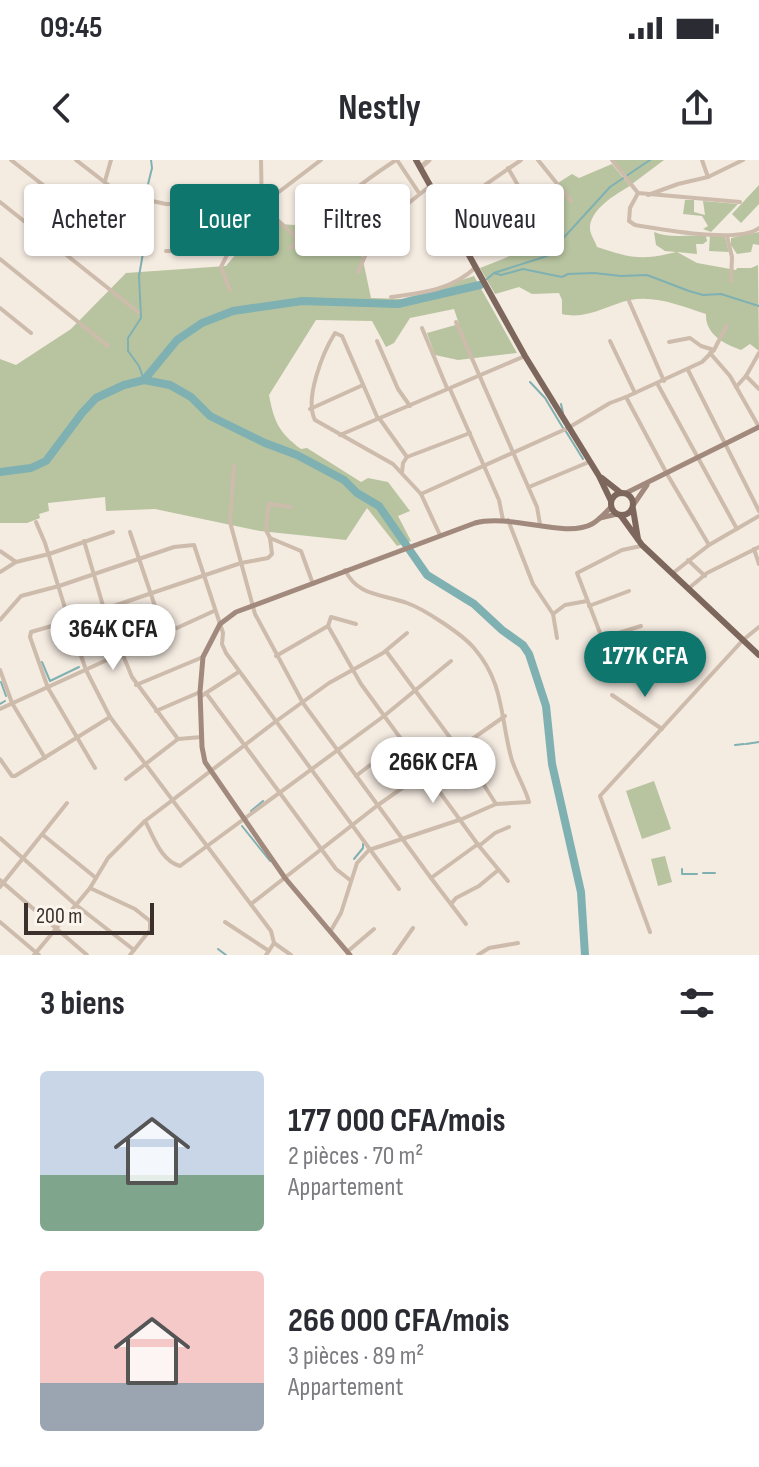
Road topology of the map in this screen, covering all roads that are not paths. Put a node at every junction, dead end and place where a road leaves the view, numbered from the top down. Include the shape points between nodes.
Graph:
1 (11, 160) edge
2 (76, 160) edge
3 (111, 160) edge
4 (261, 160) edge
5 (321, 160) edge
6 (397, 160) edge
7 (416, 160) edge
8 (429, 160) edge
9 (521, 160) edge
10 (538, 160) edge
11 (612, 160) edge
12 (702, 160) edge
13 (743, 160) edge
14 (421, 167) junction
15 (508, 167) junction
16 (708, 177) junction
17 (105, 181) junction
18 (42, 184) edge
19 (262, 184) edge
20 (360, 184) edge
21 (430, 184) edge
22 (485, 184) edge
23 (518, 184) edge
24 (426, 188) edge
25 (279, 192) edge
26 (419, 193) junction
27 (638, 193) junction
28 (648, 195) junction
29 (571, 201) dead end
30 (0, 202) edge
31 (740, 202) dead end
32 (170, 204) edge
33 (279, 221) edge
34 (759, 228) edge
35 (295, 236) edge
36 (727, 236) junction
37 (295, 242) edge
38 (290, 248) dead end
39 (166, 251) dead end
40 (170, 251) edge
41 (226, 256) edge
42 (470, 256) edge
43 (0, 259) edge
44 (476, 267) junction
45 (358, 272) dead end
46 (731, 281) dead end
47 (230, 290) dead end
48 (391, 297) dead end
49 (629, 301) dead end
50 (0, 308) edge
51 (138, 312) dead end
52 (456, 322) dead end
53 (727, 325) dead end
54 (422, 328) dead end
55 (31, 333) dead end
56 (377, 341) dead end
57 (610, 341) dead end
58 (669, 342) dead end
59 (108, 346) dead end
60 (712, 352) junction
61 (759, 353) edge
62 (525, 356) junction
63 (688, 370) junction
64 (479, 376) junction
65 (746, 376) junction
66 (664, 381) junction
67 (657, 383) junction
68 (363, 385) junction
69 (736, 388) junction
70 (448, 389) junction
71 (759, 389) edge
72 (635, 393) junction
73 (626, 397) junction
74 (410, 406) junction
75 (310, 409) junction
76 (379, 419) junction
77 (759, 427) edge
78 (568, 428) junction
79 (470, 433) junction
80 (340, 435) junction
81 (725, 444) junction
82 (514, 453) junction
83 (407, 457) junction
84 (697, 460) junction
85 (590, 462) junction
86 (484, 465) junction
87 (234, 466) dead end
88 (402, 472) junction
89 (667, 474) junction
90 (599, 476) junction
91 (647, 485) junction
92 (529, 487) junction
93 (624, 493) junction
94 (421, 494) junction
95 (611, 504) junction
96 (633, 506) junction
97 (291, 507) dead end
98 (759, 514) edge
99 (619, 515) junction
100 (599, 518) junction
101 (506, 520) junction
102 (36, 522) dead end
103 (540, 524) junction
104 (737, 529) junction
105 (113, 532) dead end
106 (130, 532) dead end
107 (440, 535) junction
108 (270, 538) junction
109 (84, 541) junction
110 (640, 542) junction
111 (709, 545) junction
112 (756, 548) edge
113 (0, 551) edge
114 (49, 554) junction
115 (138, 560) junction
116 (688, 560) junction
117 (16, 562) junction
118 (241, 563) junction
119 (759, 564) edge
120 (345, 570) junction
121 (0, 572) edge
122 (94, 574) junction
123 (672, 574) junction
124 (204, 576) junction
125 (705, 576) junction
126 (313, 584) junction
127 (59, 586) junction
128 (688, 589) junction
129 (629, 591) dead end
130 (150, 596) junction
131 (588, 603) junction
132 (252, 606) junction
133 (104, 609) junction
134 (214, 611) junction
135 (553, 614) junction
136 (0, 620) edge
137 (69, 621) junction
138 (220, 624) junction
139 (356, 624) dead end
140 (328, 626) junction
141 (641, 626) dead end
142 (759, 627) edge
143 (164, 633) junction
144 (407, 633) dead end
145 (557, 638) dead end
146 (743, 640) junction
147 (386, 651) junction
148 (122, 652) junction
149 (759, 655) edge
150 (276, 656) junction
151 (203, 657) junction
152 (451, 661) dead end
153 (0, 670) edge
154 (86, 670) junction
155 (353, 670) junction
156 (238, 673) junction
157 (136, 685) junction
158 (48, 688) junction
159 (415, 692) junction
160 (202, 694) junction
161 (612, 695) dead end
162 (12, 703) junction
163 (303, 703) junction
164 (0, 709) edge
165 (156, 711) junction
166 (384, 716) junction
167 (505, 716) junction
168 (110, 717) junction
169 (275, 722) junction
170 (662, 729) junction
171 (77, 737) junction
172 (202, 737) junction
173 (178, 739) junction
174 (402, 740) junction
175 (245, 746) junction
176 (335, 750) junction
177 (458, 750) junction
178 (45, 758) junction
179 (0, 759) edge
180 (144, 763) junction
181 (95, 768) dead end
182 (309, 769) junction
183 (209, 770) junction
184 (426, 773) junction
185 (356, 776) junction
186 (126, 779) dead end
187 (279, 794) junction
188 (171, 800) junction
189 (67, 803) dead end
190 (496, 804) junction
191 (378, 805) junction
192 (244, 819) junction
193 (462, 819) junction
194 (145, 821) junction
195 (351, 826) junction
196 (509, 827) dead end
197 (43, 835) junction
198 (402, 837) junction
199 (0, 838) edge
200 (478, 845) junction
201 (207, 848) junction
202 (321, 850) junction
203 (369, 850) junction
204 (24, 858) junction
205 (497, 870) junction
206 (96, 878) junction
207 (285, 878) junction
208 (431, 878) junction
209 (350, 880) junction
210 (508, 881) dead end
211 (1, 883) edge
212 (90, 888) junction
213 (399, 889) dead end
214 (251, 904) junction
215 (451, 904) junction
216 (76, 905) junction
217 (0, 922) edge
218 (225, 922) dead end
219 (466, 924) dead end
220 (55, 928) junction
221 (413, 928) dead end
222 (374, 929) dead end
223 (330, 932) junction
224 (650, 932) dead end
225 (274, 943) junction
226 (518, 943) dead end
227 (132, 953) edge
228 (268, 953) edge
229 (37, 954) edge
230 (348, 954) edge
231 (87, 955) edge
232 (291, 955) edge
233 (394, 955) edge
234 (478, 955) edge

1 - 18 street
2 - 17 street
3 - 17 street
4 - 19 street
5 - 25 street
6 - 20 street
6 - 26 street
7 - 14 main road
8 - 14 street
9 - 15 street
10 - 29 street
11 - 27 street
12 - 16 street
13 - 16 street
14 - 21 main road
15 - 22 street
15 - 23 street
16 - 28 street
17 - 32 street via 126,197
24 - 26 street
26 - 45 street via 381,220
27 - 28 street
27 - 36 street via 628,215 635,225
28 - 31 street
30 - 51 street
33 - 35 street
34 - 36 street via 752,234
36 - 46 street
37 - 38 street
39 - 40 street
41 - 47 street via 221,267
42 - 44 main road
43 - 59 street
44 - 48 street via 447,287
44 - 62 main road
49 - 66 street
50 - 55 street
52 - 64 street
53 - 60 street
54 - 70 street
56 - 74 street
57 - 72 street
58 - 60 street via 690,338
60 - 63 street
60 - 69 street
61 - 65 street
62 - 64 street
62 - 78 main road
63 - 66 street
63 - 81 street
64 - 70 street
64 - 82 street
65 - 69 street
65 - 71 street
66 - 67 street
67 - 72 street
67 - 84 street
68 - 75 street
68 - 75 street via 342,336 335,333
68 - 76 street
69 - 77 street
70 - 74 street
70 - 79 street
72 - 73 street
73 - 78 street
73 - 89 street
74 - 76 street
75 - 80 street via 319,424
76 - 80 street
76 - 83 street
77 - 81 main road
78 - 82 street
78 - 85 main road
79 - 83 street
79 - 86 street
80 - 88 street
81 - 84 main road
81 - 98 street
82 - 86 street
82 - 92 street
83 - 88 street
84 - 89 main road
84 - 104 street
85 - 90 main road
85 - 92 street
86 - 94 street
86 - 101 street
87 - 118 street via 230,522
88 - 94 street
89 - 91 main road
89 - 111 street
90 - 93 main road
90 - 95 main road
91 - 93 main road
91 - 96 main road
92 - 103 street
93 - 95 main road
93 - 96 main road
94 - 107 street
95 - 99 main road
95 - 100 main road
96 - 99 main road via 630,513
96 - 110 main road
97 - 108 street via 269,504
98 - 104 street
99 - 100 main road
99 - 110 main road
100 - 103 main road via 577,528
101 - 103 main road
101 - 107 main road via 481,521
101 - 135 street via 533,584
102 - 114 street
104 - 111 street
105 - 109 street
106 - 115 street
107 - 120 main road
108 - 118 street via 271,556
108 - 126 street via 301,551
109 - 114 street
109 - 122 street
110 - 123 main road
110 - 131 street via 579,571
111 - 116 street
112 - 119 street
112 - 125 street
113 - 117 street
114 - 117 street
114 - 127 street
115 - 122 street
115 - 124 street via 194,545
115 - 130 street
116 - 123 street
116 - 125 street
117 - 121 street
118 - 124 street
118 - 132 street
120 - 126 main road
120 - 167 street via 352,582 370,593 408,603 474,647 494,678
122 - 127 street
122 - 133 street
123 - 128 main road
124 - 130 street
124 - 134 street
125 - 128 street
126 - 132 main road
127 - 136 street via 21,596
127 - 137 street
128 - 146 main road
129 - 131 street
130 - 133 street
130 - 143 street
131 - 135 street via 565,605
131 - 141 street via 602,638
132 - 138 main road
132 - 150 street
133 - 137 street
133 - 148 street
134 - 138 street
134 - 143 street
135 - 145 street
137 - 154 street
137 - 158 street via 30,634
138 - 151 main road
138 - 156 street via 222,644
139 - 140 street via 334,616
140 - 150 street
140 - 155 street
142 - 146 street
143 - 148 street
144 - 147 street
146 - 149 main road
146 - 170 street
147 - 155 street
147 - 159 street
148 - 154 street
148 - 157 street
150 - 163 street
151 - 157 street
151 - 160 main road
152 - 159 street
153 - 162 street
154 - 158 street
154 - 168 street
155 - 163 street
155 - 166 street
156 - 160 street
156 - 169 street
157 - 165 street
158 - 162 street
158 - 171 street
159 - 166 street
159 - 177 street
160 - 165 street
160 - 172 main road
160 - 175 street
161 - 170 street
162 - 164 street
162 - 178 street
163 - 169 street
163 - 176 street
165 - 173 street
166 - 174 street
166 - 176 street
167 - 177 street
167 - 190 street via 511,758 530,802
168 - 171 street
168 - 180 street
169 - 175 street
169 - 182 street
170 - 224 street via 600,796
171 - 178 street
171 - 181 street
172 - 173 street
172 - 183 main road
173 - 180 street
174 - 184 street
174 - 185 street
175 - 183 street
175 - 187 street
176 - 182 street
176 - 185 street
177 - 184 street
177 - 190 street
178 - 179 street via 13,776
180 - 186 street
180 - 188 street
182 - 187 street
182 - 195 street
183 - 188 street
183 - 192 main road
184 - 191 street
184 - 193 street
185 - 191 street
187 - 192 street
187 - 202 street
188 - 194 street
188 - 201 street
189 - 197 street
190 - 193 street
191 - 195 street
191 - 198 street
192 - 201 street
192 - 207 main road
193 - 198 street
193 - 200 street
194 - 201 street via 175,865
194 - 206 street via 115,849
195 - 202 street
195 - 203 street
196 - 200 street
197 - 204 street
197 - 206 street
198 - 203 street
198 - 208 street
199 - 204 street
200 - 205 street
200 - 208 street
201 - 214 street
202 - 207 street
202 - 209 street
203 - 209 street
203 - 213 street
204 - 211 street
204 - 216 street
205 - 210 street
205 - 215 street
206 - 212 street
207 - 214 street
207 - 223 main road
208 - 215 street
209 - 223 street
211 - 220 street
212 - 216 street
212 - 227 street via 150,921 150,930
214 - 225 street
215 - 219 street
216 - 220 street
216 - 227 street
217 - 229 street
218 - 228 street
220 - 229 street
220 - 231 street
221 - 233 street
222 - 230 street
223 - 230 main road
225 - 228 street
225 - 232 street
226 - 234 street

